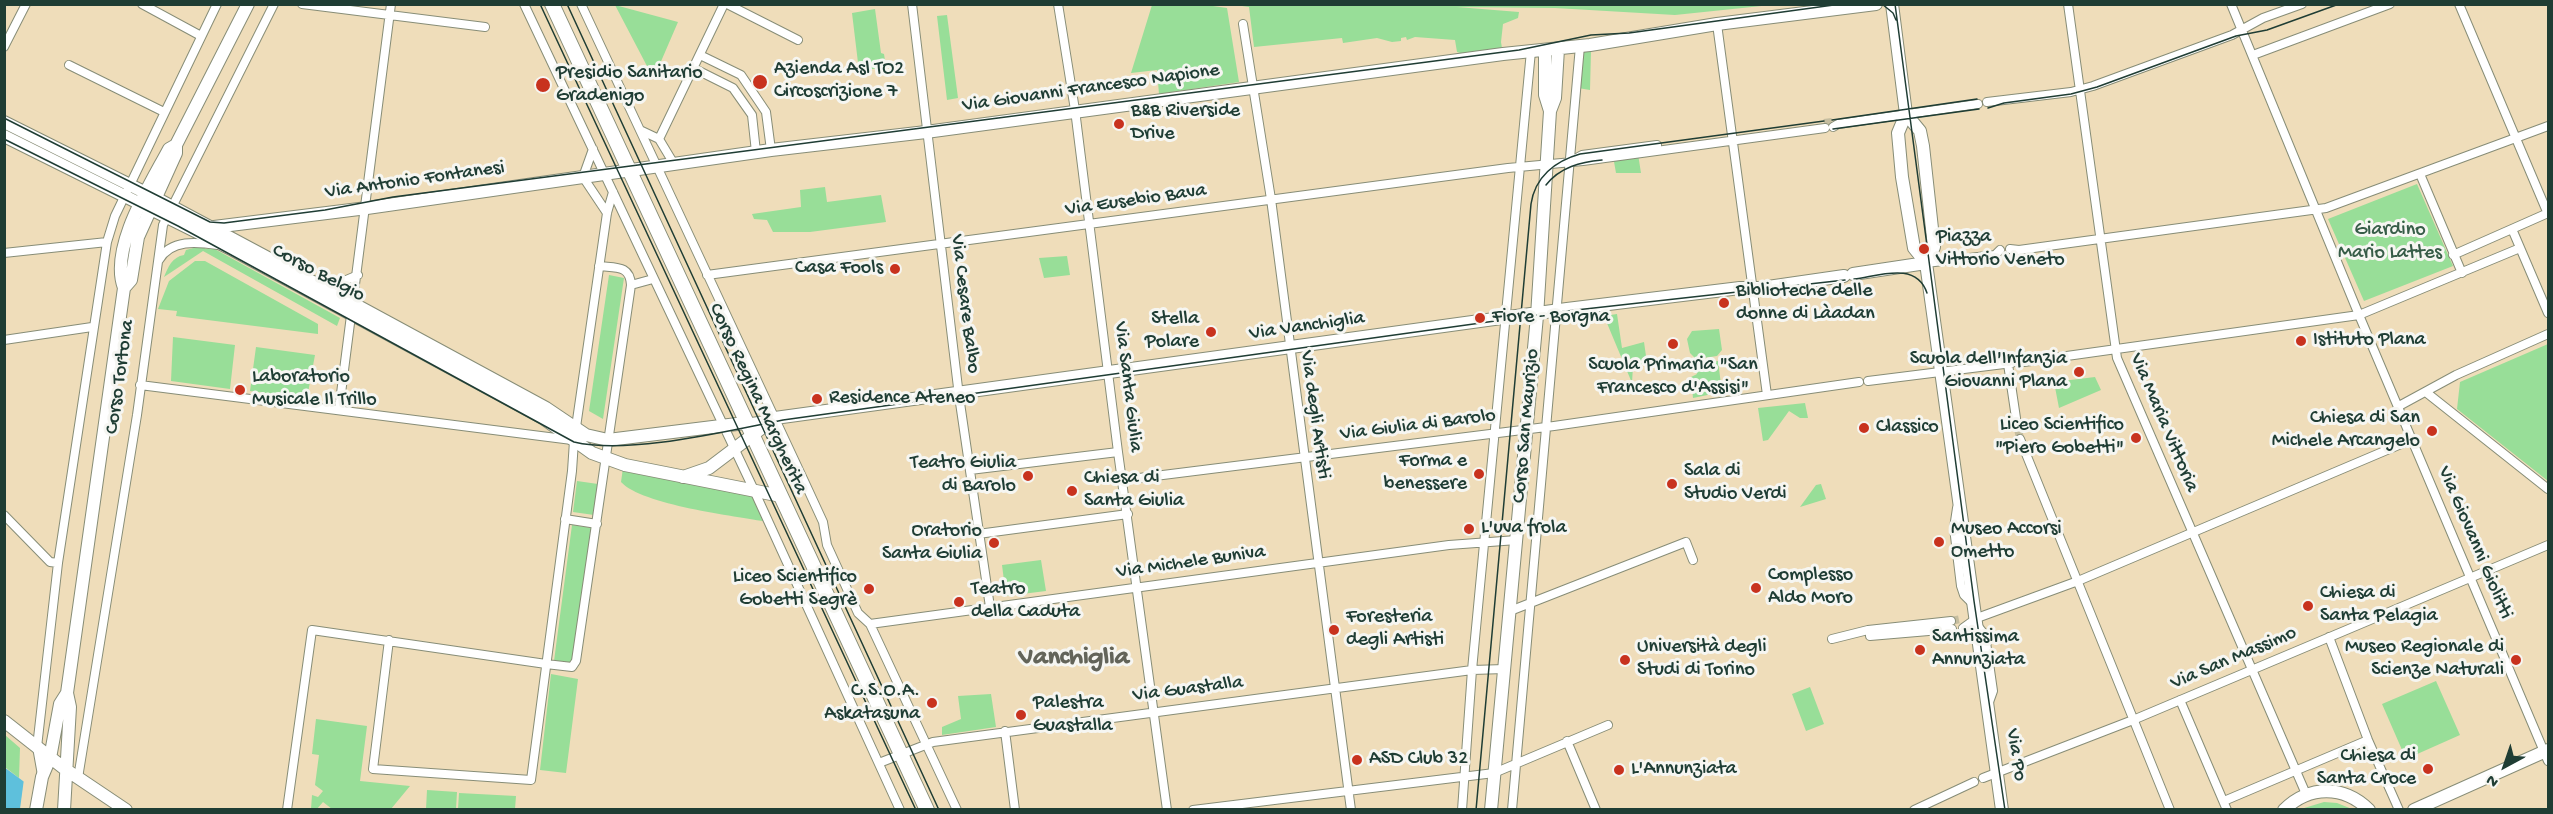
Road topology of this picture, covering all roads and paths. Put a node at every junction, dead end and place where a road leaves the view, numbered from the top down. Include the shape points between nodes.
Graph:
1 (26, 4) edge
2 (142, 4) edge
3 (216, 4) edge
4 (248, 4) edge
5 (274, 4) edge
6 (302, 4) edge
7 (392, 4) edge
8 (524, 4) edge
9 (552, 4) edge
10 (581, 4) edge
11 (726, 4) edge
12 (912, 4) edge
13 (1058, 4) edge
14 (1876, 4) edge
15 (1892, 4) edge
16 (2068, 4) edge
17 (2231, 4) edge
18 (2302, 4) edge
19 (2390, 4) edge
20 (2459, 4) edge
21 (390, 16) junction
22 (1243, 24) dead end
23 (1717, 24) junction
24 (485, 27) dead end
25 (2242, 31) junction
26 (201, 36) junction
27 (798, 40) dead end
28 (1580, 46) junction
29 (4, 47) edge
30 (1551, 50) junction
31 (1531, 51) junction
32 (700, 55) junction
33 (2253, 55) junction
34 (69, 65) dead end
35 (693, 68) junction
36 (727, 68) junction
37 (721, 81) junction
38 (1254, 87) junction
39 (2081, 89) junction
40 (754, 94) junction
41 (743, 101) junction
42 (1075, 110) junction
43 (164, 112) junction
44 (1906, 114) junction
45 (4, 122) edge
46 (768, 125) junction
47 (754, 126) junction
48 (2548, 126) edge
49 (640, 130) junction
50 (926, 132) junction
51 (4, 135) edge
52 (1732, 138) junction
53 (2517, 138) junction
54 (659, 139) junction
55 (593, 148) junction
56 (771, 150) junction
57 (756, 152) junction
58 (1570, 162) junction
59 (674, 164) junction
60 (1546, 165) junction
61 (657, 167) junction
62 (1519, 167) junction
63 (630, 171) junction
64 (2420, 174) junction
65 (605, 175) junction
66 (583, 177) junction
67 (127, 190) junction
68 (613, 192) junction
69 (1271, 199) junction
70 (149, 201) junction
71 (367, 208) junction
72 (2315, 211) junction
73 (169, 212) junction
74 (607, 213) junction
75 (2548, 213) edge
76 (1089, 224) junction
77 (206, 228) junction
78 (2512, 229) junction
79 (2101, 238) junction
80 (107, 242) junction
81 (939, 242) junction
82 (222, 245) junction
83 (2520, 248) junction
84 (2010, 249) dead end
85 (4, 253) edge
86 (1997, 253) dead end
87 (2454, 255) junction
88 (157, 263) junction
89 (1926, 263) junction
90 (599, 266) junction
91 (2462, 273) junction
92 (358, 275) junction
93 (707, 275) junction
94 (653, 279) junction
95 (631, 285) junction
96 (1751, 287) junction
97 (325, 289) junction
98 (353, 309) junction
99 (1557, 310) junction
100 (2548, 313) edge
101 (1537, 314) junction
102 (2359, 315) junction
103 (1506, 319) junction
104 (92, 327) junction
105 (2548, 334) edge
106 (4, 340) edge
107 (1289, 349) junction
108 (2116, 350) junction
109 (2024, 362) dead end
110 (1941, 372) junction
111 (1110, 374) junction
112 (140, 385) junction
113 (2427, 393) junction
114 (958, 394) junction
115 (1767, 395) junction
116 (2399, 406) junction
117 (339, 409) junction
118 (775, 418) junction
119 (2016, 418) tunnel mouth
120 (745, 423) junction
121 (722, 425) junction
122 (1546, 427) junction
123 (1527, 429) junction
124 (1494, 434) junction
125 (575, 435) junction
126 (752, 436) junction
127 (2020, 439) tunnel mouth
128 (2413, 439) junction
129 (608, 440) junction
130 (734, 451) junction
131 (1118, 452) junction
132 (1304, 457) junction
133 (606, 460) junction
134 (970, 470) junction
135 (683, 477) junction
136 (1123, 480) junction
137 (753, 488) junction
138 (2548, 489) edge
139 (781, 496) junction
140 (1128, 514) junction
141 (4, 516) edge
142 (566, 519) junction
143 (597, 524) junction
144 (2192, 532) junction
145 (978, 534) junction
146 (1517, 540) junction
147 (1485, 541) junction
148 (2548, 545) edge
149 (1693, 560) dead end
150 (58, 563) junction
151 (1317, 563) junction
152 (2470, 579) junction
153 (2078, 581) junction
154 (1138, 587) junction
155 (1532, 603) junction
156 (990, 606) junction
157 (1510, 611) junction
158 (1968, 622) junction
159 (870, 624) junction
160 (1951, 625) tunnel mouth
161 (2329, 637) junction
162 (1832, 639) dead end
163 (389, 640) junction
164 (546, 664) junction
165 (1505, 669) junction
166 (2252, 669) junction
167 (1472, 670) junction
168 (1336, 687) junction
169 (67, 693) junction
170 (2180, 700) junction
171 (1154, 710) junction
172 (2133, 720) junction
173 (4, 721) edge
174 (1608, 725) dead end
175 (1005, 731) junction
176 (2368, 740) junction
177 (1567, 741) junction
178 (927, 743) junction
179 (37, 747) junction
180 (901, 754) junction
181 (2547, 754) edge
182 (50, 758) junction
183 (879, 763) junction
184 (1516, 763) junction
185 (65, 769) junction
186 (2297, 770) junction
187 (1494, 773) junction
188 (1998, 774) junction
189 (1464, 775) junction
190 (78, 778) junction
191 (41, 782) junction
192 (1348, 791) junction
193 (2306, 794) junction
194 (2226, 805) edge
195 (64, 808) edge
196 (2371, 809) edge
197 (36, 810) edge
198 (126, 810) edge
199 (287, 810) edge
200 (900, 810) edge
201 (927, 810) edge
202 (957, 810) edge
203 (1014, 810) edge
204 (1167, 810) edge
205 (1193, 810) edge
206 (1351, 810) edge
207 (1462, 810) edge
208 (1491, 810) edge
209 (1512, 810) edge
210 (1596, 810) edge
211 (1914, 810) edge
212 (2002, 810) edge
213 (2170, 810) edge
214 (2284, 810) edge
215 (2399, 810) edge
216 (2414, 810) edge

1 - 29 street
2 - 26 street
3 - 26 street, Corso Tortona
4 - 70 street, Corso Tortona
5 - 73 street, Corso Tortona
6 - 21 street
7 - 21 street
8 - 55 street
9 - 63 main road, Corso Regina Margherita
10 - 49 street, Corso Regina Margherita
11 - 27 street
11 - 32 street
12 - 50 street, Via Cesare Balbo
13 - 42 street, Via Santa Giulia
14 - 23 street, Via Giovanni Francesco Napione
15 - 44 street
16 - 39 street, Via Maria Vittoria
17 - 25 street, Via Giovanni Giolitti
18 - 25 street via 2263,18
19 - 33 street
20 - 53 street
21 - 24 street
21 - 71 street
22 - 38 street, Via degli Artisti
23 - 28 street, Via Giovanni Francesco Napione
23 - 52 street
25 - 33 street, Via Giovanni Giolitti
25 - 39 street
26 - 43 street, Corso Tortona
28 - 30 street, Via Giovanni Francesco Napione
28 - 58 street, Corso San Maurizio
30 - 31 street, Via Giovanni Francesco Napione
30 - 60 street, Corso San Maurizio via 1555,98 1550,111
31 - 38 street, Via Giovanni Francesco Napione
31 - 62 street, Corso San Maurizio
32 - 35 street
32 - 36 street
33 - 72 street, Via Giovanni Giolitti
34 - 43 street
35 - 37 street
35 - 54 street
36 - 37 street
36 - 40 street via 741,75
37 - 41 street via 733,87
38 - 42 street, Via Giovanni Francesco Napione
38 - 69 street, Via degli Artisti
39 - 44 street
39 - 79 street, Via Maria Vittoria
40 - 41 street
40 - 46 street via 766,112
41 - 47 street
42 - 50 street, Via Giovanni Francesco Napione
42 - 76 street, Via Santa Giulia
43 - 67 street, Corso Tortona
44 - 52 street, Via Eusebio Bava
44 - 89 street via 1898,133 1902,177 1914,248
44 - 89 street via 1920,131 1933,225 1934,247
45 - 67 street, Corso Belgio
46 - 47 street
46 - 56 street
47 - 57 street
48 - 53 street
49 - 54 street
49 - 61 street, Corso Regina Margherita
50 - 56 street, Via Giovanni Francesco Napione
50 - 81 street, Via Cesare Balbo
51 - 67 street, Corso Belgio
52 - 58 street, Via Eusebio Bava
52 - 96 street
53 - 64 street
53 - 75 street
54 - 59 street
55 - 65 street
55 - 66 street
56 - 57 street, Via Giovanni Francesco Napione
57 - 59 street, Via Giovanni Francesco Napione
58 - 60 street, Via Eusebio Bava
58 - 99 street, Corso San Maurizio
59 - 61 street, Via Giovanni Francesco Napione
60 - 62 street, Via Eusebio Bava
60 - 101 street, Corso San Maurizio
61 - 63 street, Via Giovanni Francesco Napione
61 - 93 street, Corso Regina Margherita
62 - 69 street, Via Eusebio Bava
62 - 103 street, Corso San Maurizio
63 - 65 street, Via Antonio Fontanesi
63 - 120 main road, Corso Regina Margherita
64 - 72 street
64 - 87 street
65 - 66 street, Via Antonio Fontanesi
65 - 68 street
66 - 71 street, Via Antonio Fontanesi
66 - 74 street
67 - 70 street, Corso Belgio
67 - 80 street, Corso Tortona
68 - 74 street
68 - 94 street
69 - 76 street, Via Eusebio Bava
69 - 107 street, Via degli Artisti
70 - 73 street, Corso Belgio
70 - 169 street, Corso Tortona via 124,243 120,278 124,288
71 - 77 street, Via Antonio Fontanesi
71 - 92 street
72 - 79 street
72 - 102 street, Via Giovanni Giolitti
73 - 77 street, Corso Belgio
73 - 82 street, Corso Belgio
73 - 88 street, Corso Tortona
74 - 90 street
75 - 78 street
76 - 81 street, Via Eusebio Bava
76 - 111 street, Via Santa Giulia
77 - 97 street, Corso Belgio
78 - 83 street
78 - 87 street
79 - 84 street
79 - 108 street, Via Maria Vittoria
80 - 85 street
80 - 104 street, Corso Tortona
81 - 93 street, Via Eusebio Bava
81 - 114 street, Via Cesare Balbo
82 - 88 street via 177,246 166,251
82 - 98 street, Corso Belgio
83 - 91 street
83 - 100 street
86 - 89 street
87 - 91 street
88 - 112 street, Corso Tortona
89 - 96 street, Via Vanchiglia
89 - 110 street
90 - 95 street via 626,269
90 - 125 street
91 - 102 street
92 - 97 street
92 - 98 street
93 - 118 street, Corso Regina Margherita
94 - 95 street
94 - 121 street
95 - 129 street
96 - 99 street, Via Vanchiglia
96 - 115 street
97 - 98 street, Corso Belgio
98 - 117 street
98 - 125 street, Corso Belgio via 546,408
99 - 101 street, Via Vanchiglia
99 - 122 street, Corso San Maurizio
101 - 103 street, Via Vanchiglia
101 - 123 street, Corso San Maurizio
102 - 108 street
102 - 116 street, Via Giovanni Giolitti
103 - 107 street, Via Vanchiglia
103 - 124 street, Corso San Maurizio
104 - 106 street
104 - 150 street, Corso Tortona
105 - 113 street via 2460,373
107 - 111 street, Via Vanchiglia
107 - 132 street, Via degli Artisti
108 - 109 street
108 - 144 street, Via Maria Vittoria
110 - 115 street, Via Giulia di Barolo
110 - 119 street via 2010,364
110 - 158 street, Via Po via 1971,602
111 - 114 street, Via Vanchiglia
111 - 131 street, Via Santa Giulia
112 - 117 street
112 - 190 street, Corso Tortona
113 - 116 street
113 - 138 street
114 - 118 street, Via Vanchiglia
114 - 134 street, Via Cesare Balbo
115 - 122 street, Via Giulia di Barolo
116 - 128 street, Via Giovanni Giolitti
117 - 125 street
118 - 120 street
118 - 126 street
118 - 159 street, Corso Regina Margherita via 823,522 827,545 858,613
120 - 121 street
120 - 126 main road, Corso Regina Margherita
121 - 129 street
121 - 130 street
122 - 123 street, Via Giulia di Barolo
122 - 155 street, Corso San Maurizio
123 - 124 street, Via Giulia di Barolo
123 - 146 street, Corso San Maurizio
124 - 132 street, Via Giulia di Barolo
124 - 147 street, Corso San Maurizio
125 - 129 street, Corso Belgio
125 - 133 street, Corso Belgio
125 - 142 street
126 - 130 street
126 - 139 main road, Corso Regina Margherita
127 - 153 street
128 - 144 street
128 - 152 street, Via Giovanni Giolitti
129 - 133 street
130 - 135 street via 709,468
130 - 137 street
131 - 134 street
131 - 136 street, Via Santa Giulia
132 - 136 street, Via Giulia di Barolo
132 - 151 street, Via degli Artisti
133 - 135 street, Corso Belgio
133 - 143 street
134 - 145 street, Via Cesare Balbo
135 - 137 street, Corso Belgio
136 - 140 street, Via Santa Giulia
137 - 139 street, Corso Belgio
137 - 183 street
139 - 180 main road, Corso Regina Margherita
140 - 145 street
140 - 154 street, Via Santa Giulia
141 - 150 street via 50,562
142 - 143 street
142 - 164 street
143 - 164 street via 576,661 572,667
144 - 153 street
144 - 166 street, Via Maria Vittoria
145 - 156 street, Via Cesare Balbo
146 - 147 street, Via Michele Buniva
146 - 157 street, Corso San Maurizio
147 - 151 street, Via Michele Buniva
147 - 167 street, Corso San Maurizio
148 - 152 street, Via San Massimo
149 - 155 street via 1686,542
150 - 179 street, Corso Tortona
151 - 154 street, Via Michele Buniva
151 - 168 street, Via degli Artisti
152 - 161 street, Via San Massimo
152 - 181 street, Via Giovanni Giolitti
153 - 158 street
153 - 172 street
154 - 156 street, Via Michele Buniva
154 - 171 street, Via Santa Giulia
155 - 157 street
155 - 184 street, Corso San Maurizio
156 - 159 street, Via Michele Buniva
157 - 165 street, Corso San Maurizio
158 - 188 street, Via Po via 1988,706
159 - 178 street, Corso Regina Margherita
160 - 162 street
161 - 166 street, Via San Massimo
161 - 176 street
163 - 164 street
163 - 164 street via 373,769 531,780
163 - 199 street via 312,630
165 - 167 street, Via Guastalla
165 - 187 street, Corso San Maurizio
166 - 170 street, Via San Massimo
166 - 186 street, Via Maria Vittoria
167 - 168 street, Via Guastalla
167 - 189 street, Corso San Maurizio
168 - 171 street, Via Guastalla
168 - 192 street, Via degli Artisti
169 - 182 street, Corso Tortona via 60,704
169 - 185 street, Corso Tortona via 70,707
170 - 172 street, Via San Massimo
170 - 194 street
171 - 175 street, Via Guastalla
171 - 204 street, Via Santa Giulia
172 - 188 street, Via San Massimo
172 - 213 street
173 - 179 street
174 - 177 street
175 - 178 street, Via Guastalla
175 - 203 street
176 - 186 street
176 - 215 street
177 - 184 street
177 - 210 street
178 - 180 street, Via Guastalla
178 - 202 street, Corso Regina Margherita
179 - 182 street
179 - 191 street, Corso Tortona
180 - 183 street, Via Guastalla
180 - 201 main road, Corso Regina Margherita
181 - 216 street
182 - 185 street
182 - 191 street, Corso Tortona
183 - 200 street
184 - 187 street
184 - 209 street, Corso San Maurizio
185 - 190 street
185 - 195 street, Corso Tortona
186 - 193 street, Via Maria Vittoria
186 - 194 street
187 - 189 street
187 - 208 street, Corso San Maurizio
188 - 211 street, Via San Massimo
188 - 212 street, Via Po
189 - 192 street
189 - 207 street, Corso San Maurizio
190 - 198 street
191 - 197 street
192 - 205 street
192 - 206 street, Via degli Artisti
193 - 196 street via 2339,792
193 - 214 street

